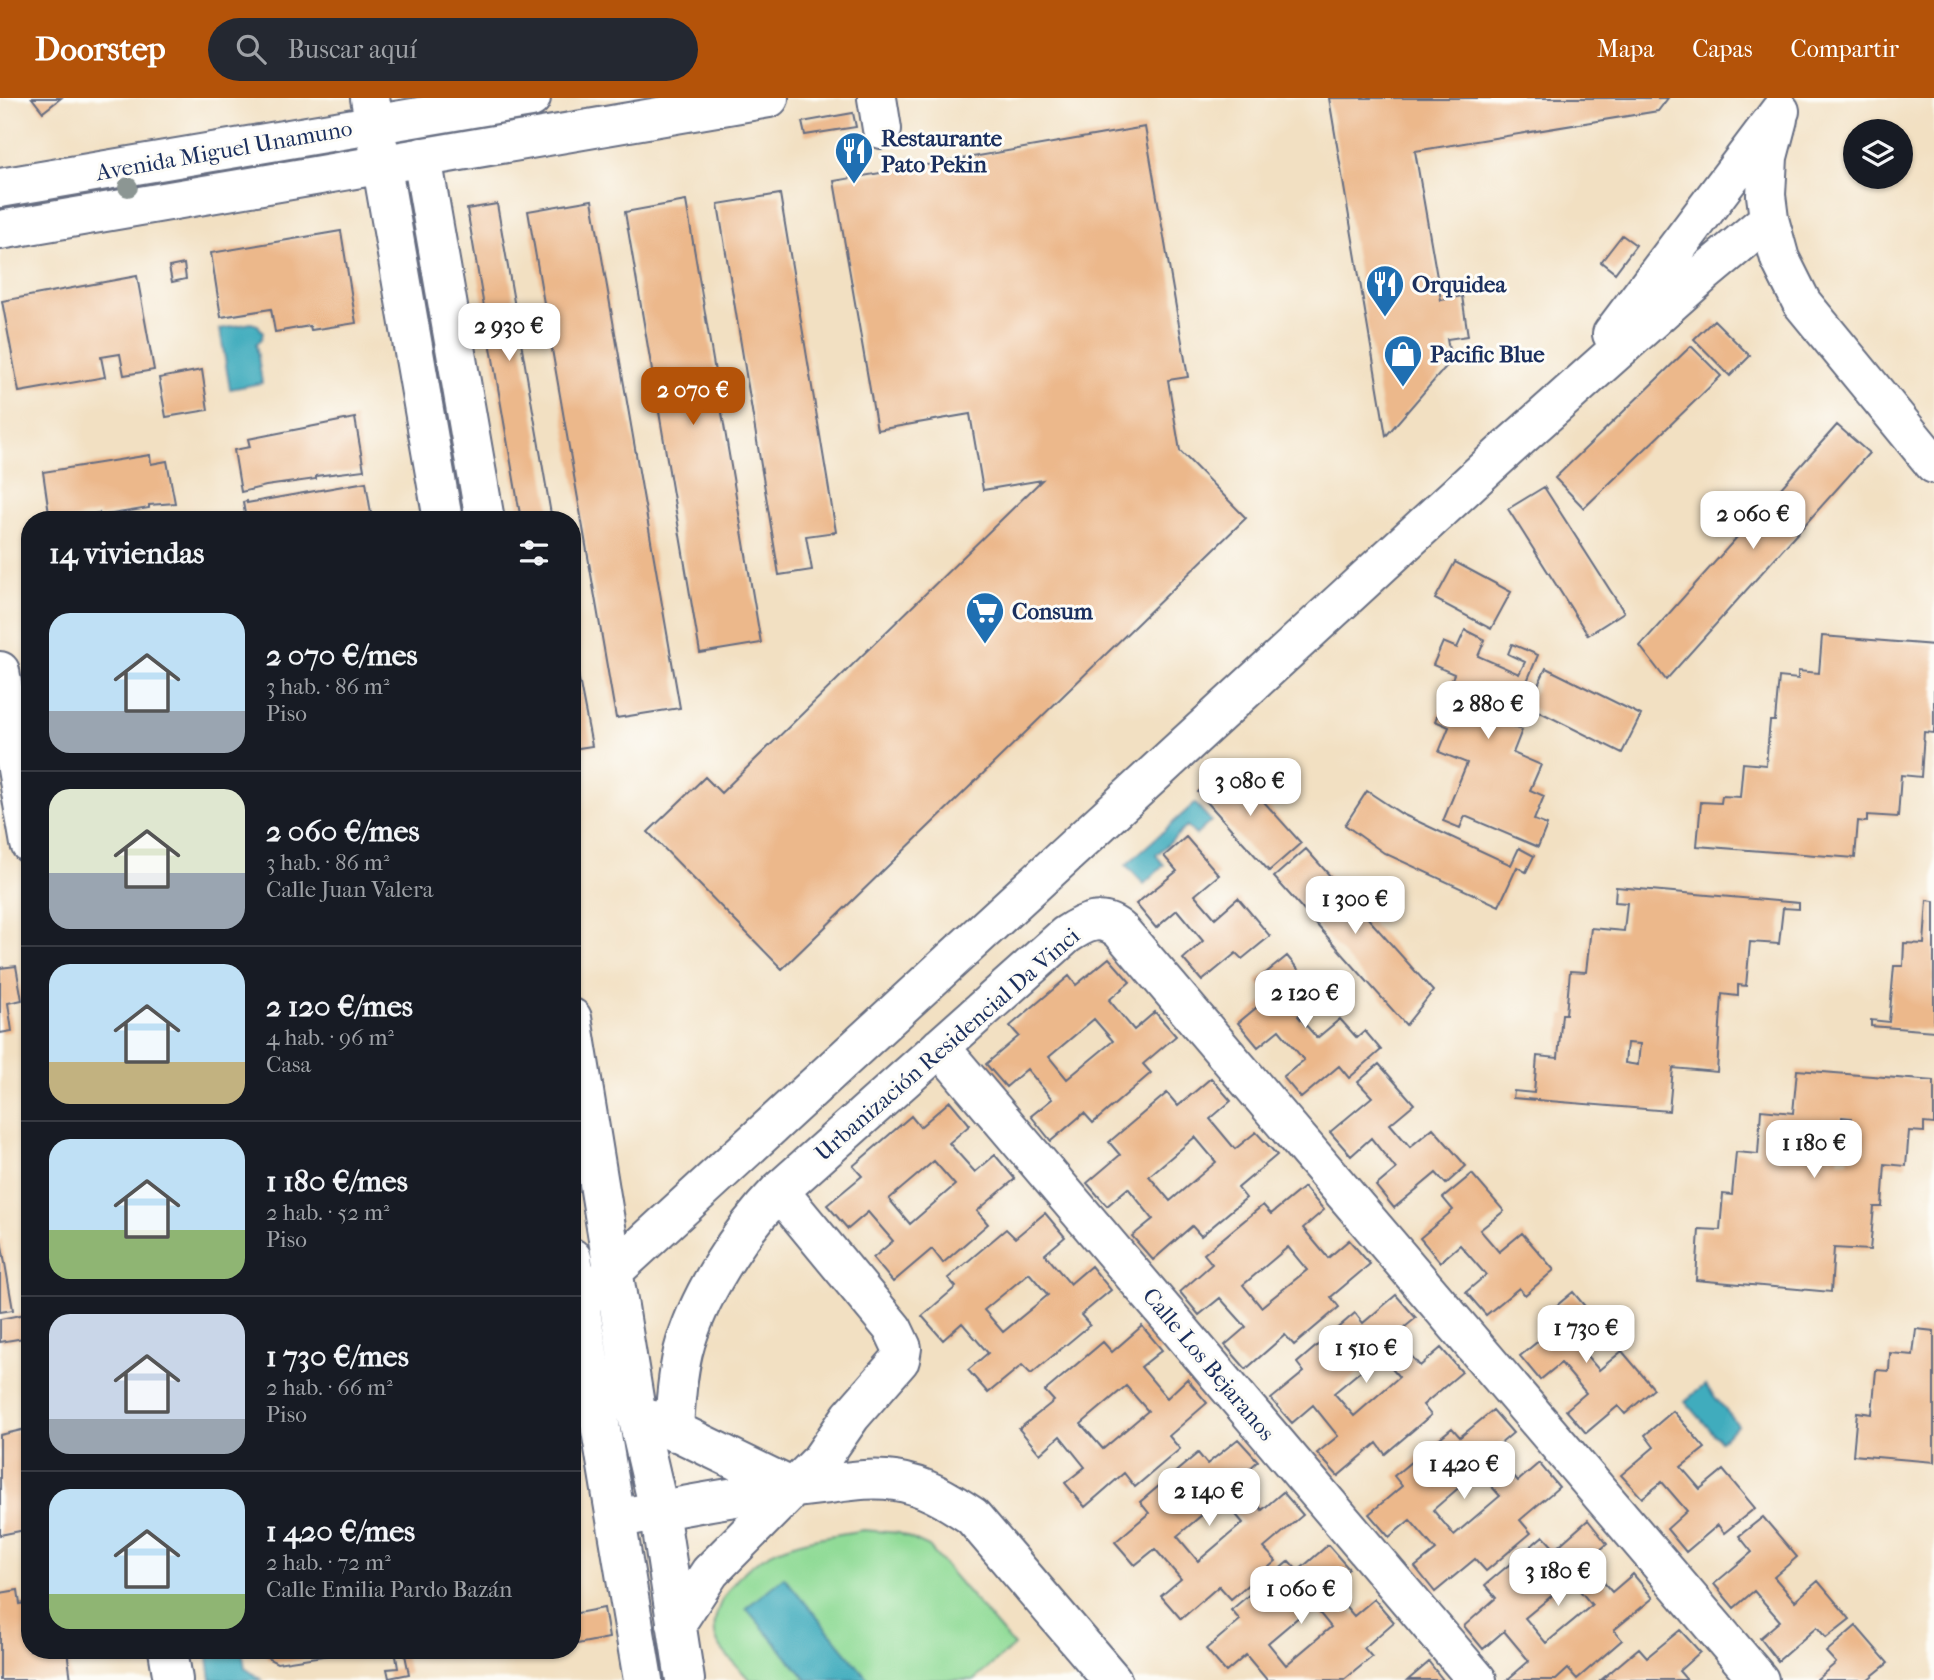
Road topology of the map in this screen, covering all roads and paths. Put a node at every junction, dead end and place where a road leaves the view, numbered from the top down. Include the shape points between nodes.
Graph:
1 (531, 98) edge
2 (769, 98) edge
3 (1784, 105) edge
4 (372, 111) edge
5 (422, 157) junction
6 (382, 165) junction
7 (0, 188) edge
8 (1769, 219) junction
9 (0, 230) edge
10 (1507, 449) junction
11 (1934, 464) edge
12 (441, 511) edge
13 (483, 511) edge
14 (0, 671) edge
15 (21, 792) edge
16 (940, 1047) junction
17 (581, 1073) edge
18 (779, 1191) junction
19 (613, 1272) junction
20 (581, 1301) edge
21 (581, 1308) edge
22 (636, 1410) junction
23 (674, 1432) junction
24 (793, 1488) junction
25 (659, 1510) junction
26 (616, 1519) junction
27 (676, 1624) junction
28 (170, 1659) edge
29 (173, 1680) edge
30 (643, 1680) edge
31 (685, 1680) edge
32 (1112, 1680) edge
33 (1477, 1680) edge
34 (1759, 1680) edge

1 - 4 street, Avenida Miguel Unamuno
2 - 5 street, Avenida Miguel Unamuno
3 - 8 street via 1768,157
3 - 10 street via 1612,333
4 - 6 street
4 - 7 street, Avenida Miguel Unamuno
5 - 6 street, Avenida Miguel Unamuno
5 - 13 street
6 - 9 street, Avenida Miguel Unamuno
6 - 12 street
8 - 10 street
8 - 11 street via 1780,259 1802,303
10 - 19 street
14 - 15 street
16 - 18 street, Urbanización Residencial Da Vinci
16 - 33 street, Calle Los Bejaranos
16 - 34 street, Urbanización Residencial Da Vinci via 1072,931 1098,921 1115,926
17 - 19 street
18 - 23 street, Urbanización Residencial Da Vinci via 754,1216 697,1314 677,1382
18 - 24 street via 893,1329 902,1348 900,1360
19 - 20 street
19 - 22 street
21 - 26 street
22 - 23 street
22 - 25 street
23 - 24 street
24 - 25 street
24 - 27 street via 718,1563
24 - 32 street via 893,1480 944,1498 972,1516
25 - 26 street
25 - 27 street
26 - 30 street
27 - 31 street
28 - 29 street

